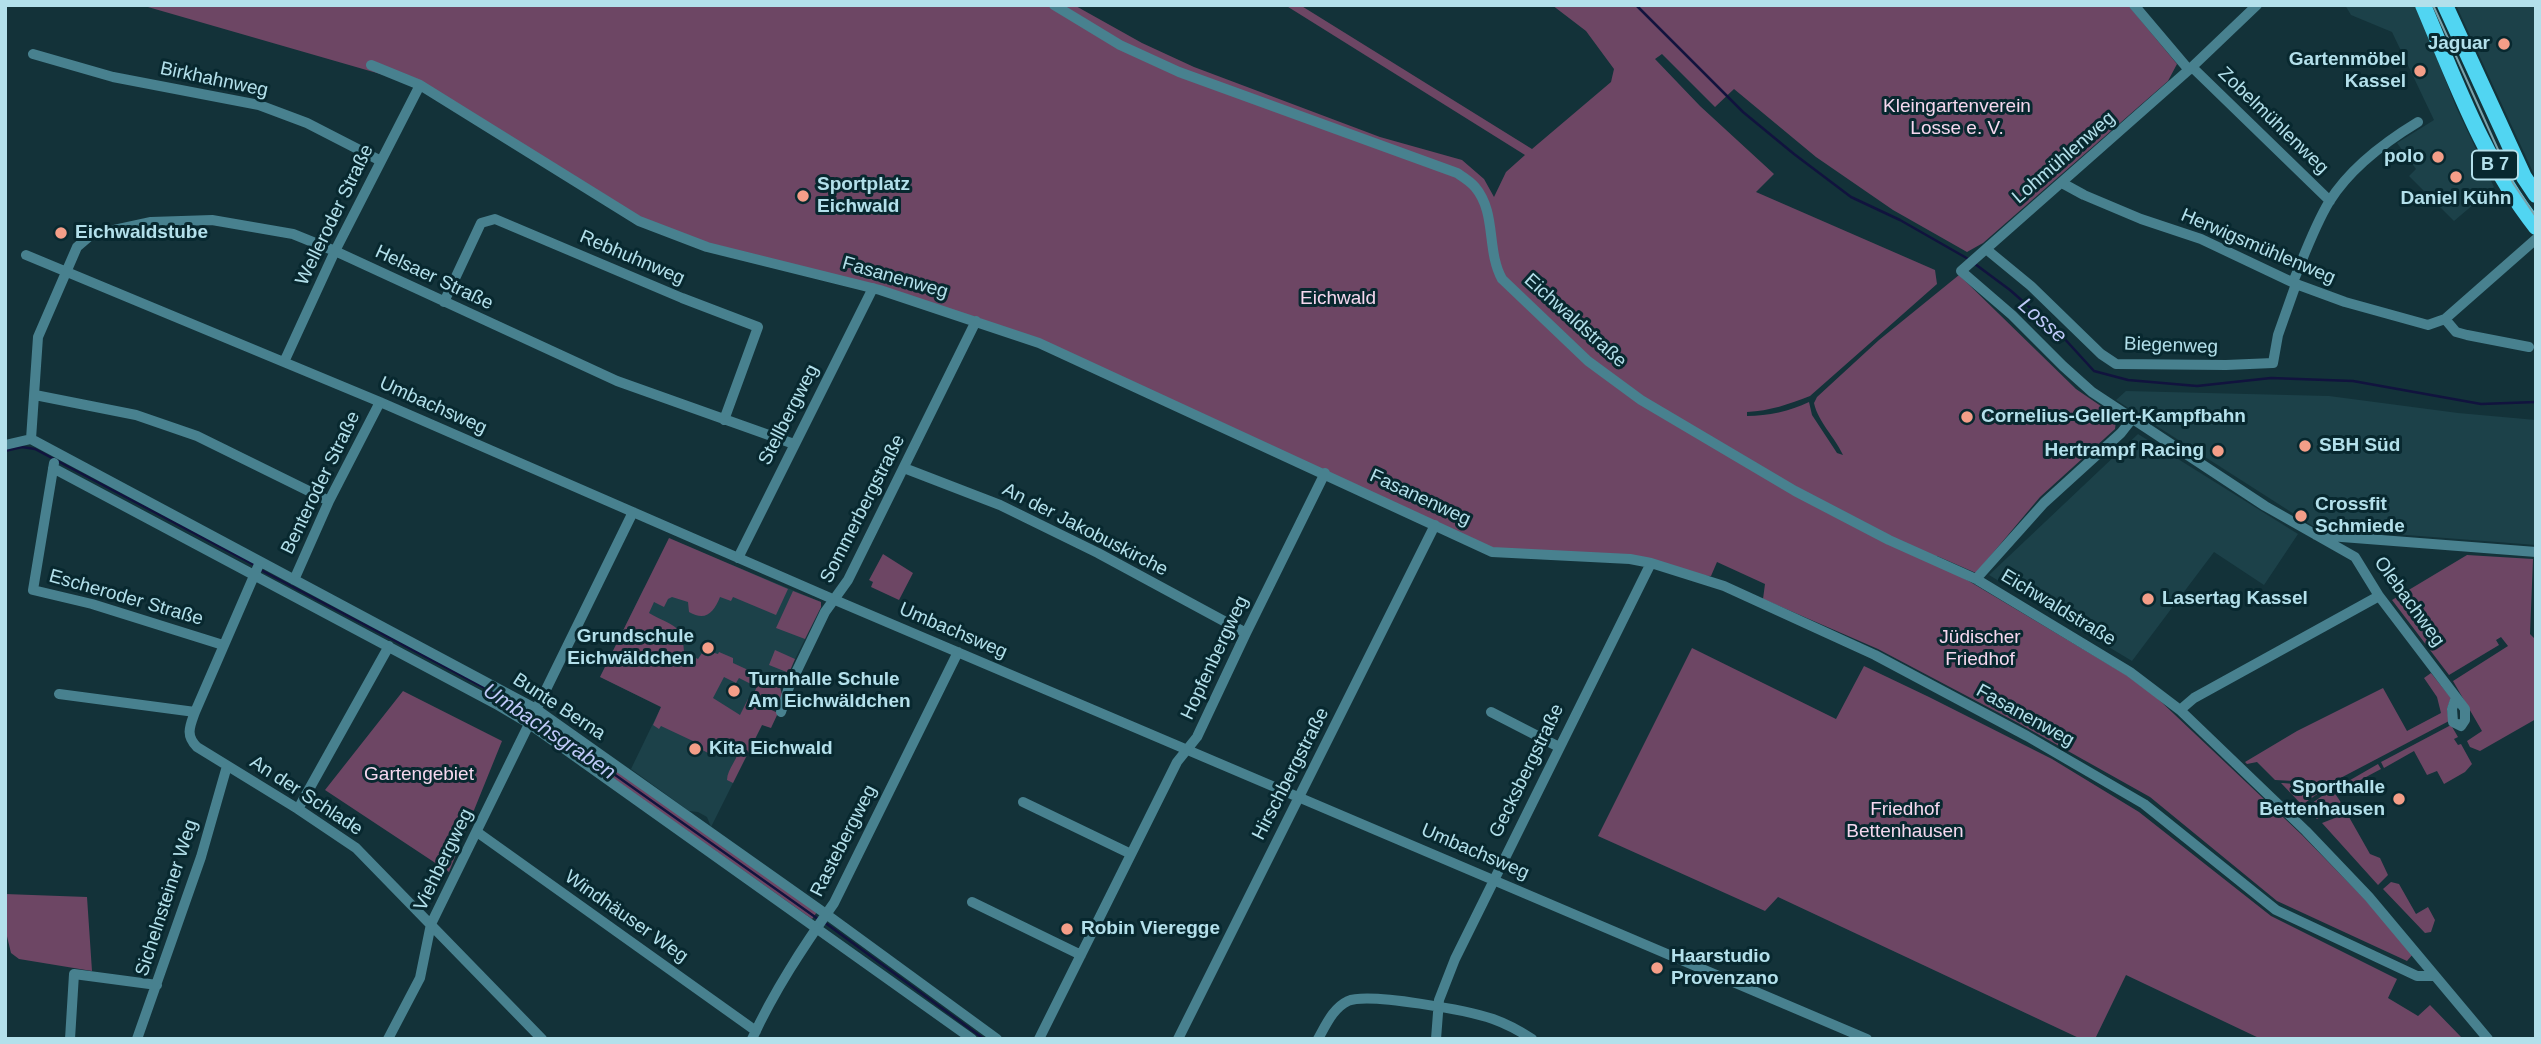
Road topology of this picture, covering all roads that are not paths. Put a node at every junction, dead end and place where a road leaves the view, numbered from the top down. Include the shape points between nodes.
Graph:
1 (1054, 5) edge
2 (2134, 5) edge
3 (2257, 5) edge
4 (2423, 5) edge
5 (2445, 5) edge
6 (33, 54) dead end
7 (371, 65) dead end
8 (2191, 68) junction
9 (420, 85) junction
10 (2418, 122) dead end
11 (381, 161) junction
12 (2062, 183) junction
13 (2536, 195) edge
14 (2330, 201) junction
15 (2536, 227) edge
16 (2536, 239) edge
17 (335, 251) junction
18 (1983, 251) junction
19 (26, 255) dead end
20 (1963, 270) joint
21 (65, 271) junction
22 (2295, 283) junction
23 (873, 288) junction
24 (444, 302) junction
25 (2445, 320) junction
26 (976, 321) junction
27 (2529, 347) dead end
28 (284, 362) junction
29 (35, 395) junction
30 (380, 402) junction
31 (2132, 419) junction
32 (724, 420) junction
33 (31, 439) junction
34 (794, 444) junction
35 (5, 445) edge
36 (54, 460) junction
37 (904, 468) junction
38 (1325, 473) junction
39 (329, 502) junction
40 (633, 512) junction
41 (1435, 525) junction
42 (2312, 535) junction
43 (2536, 552) edge
44 (738, 558) junction
45 (1651, 563) junction
46 (257, 568) junction
47 (1976, 579) junction
48 (294, 580) junction
49 (2379, 596) junction
50 (835, 600) junction
51 (1245, 633) junction
52 (223, 645) junction
53 (389, 646) junction
54 (958, 652) junction
55 (59, 694) dead end
56 (2180, 710) junction
57 (195, 712) junction
58 (781, 712) dead end
59 (1491, 712) dead end
60 (532, 716) junction
61 (2461, 726) dead end
62 (1559, 747) junction
63 (1187, 749) junction
64 (227, 766) junction
65 (1299, 797) junction
66 (1023, 802) dead end
67 (298, 809) junction
68 (477, 832) junction
69 (1131, 854) junction
70 (1493, 878) junction
71 (972, 902) dead end
72 (821, 920) junction
73 (431, 924) junction
74 (1081, 955) junction
75 (2434, 976) junction
76 (157, 985) junction
77 (1437, 1008) junction
78 (754, 1035) edge
79 (1850, 1035) edge
80 (70, 1039) edge
81 (137, 1039) edge
82 (388, 1039) edge
83 (542, 1039) edge
84 (972, 1039) edge
85 (997, 1039) edge
86 (1039, 1039) edge
87 (1178, 1039) edge
88 (1318, 1039) edge
89 (1436, 1039) edge
90 (1532, 1039) edge
91 (1867, 1039) edge
92 (2488, 1039) edge

1 - 47 street, Eichwaldstraße via 1120,45 1179,72 1457,173 1475,186 1485,204 1494,266 1502,279 1588,361 1668,417 1795,491
2 - 8 street
3 - 8 street, Lohmühlenweg
4 - 15 main road, B 7 via 2497,169
5 - 13 main road, B 7
6 - 11 street, Birkhahnweg via 113,77 259,105 307,123
7 - 9 street, Fasanenweg
8 - 12 street, Lohmühlenweg
8 - 14 street, Zobelmühlenweg
9 - 11 street, Welleroder Straße
9 - 23 street, Fasanenweg via 639,221 707,247
10 - 14 street via 2382,146
11 - 17 street, Welleroder Straße
12 - 18 street, Lohmühlenweg
12 - 22 street, Herwigsmühlenweg
14 - 22 street
16 - 25 street
17 - 21 street, Helsaer Straße via 293,234 233,223 151,222 91,235 77,247
17 - 24 street, Helsaer Straße
17 - 28 street, Welleroder Straße
18 - 20 street, Lohmühlenweg
18 - 22 street, Biegenweg via 2031,286 2116,364 2273,363
19 - 21 street, Umbachsweg
20 - 31 street, Olebachweg via 2092,392
21 - 28 street, Umbachsweg
21 - 29 street, Helsaer Straße via 38,337
22 - 25 street, Herwigsmühlenweg via 2428,325
23 - 26 street, Fasanenweg
23 - 34 street, Stellbergweg
24 - 32 street, Helsaer Straße via 617,381
24 - 32 street, Rebhuhnweg via 481,223 495,219 758,327
25 - 27 street, Herwigsmühlenweg via 2456,332
26 - 37 street, Sommerbergstraße
26 - 38 street, Fasanenweg via 1090,365
28 - 30 street, Umbachsweg
29 - 33 street, Helsaer Straße
29 - 39 street via 136,415 197,436
30 - 39 street, Benteroder Straße
30 - 40 street, Umbachsweg
31 - 42 street, Olebachweg
31 - 47 street via 2044,503
32 - 34 street, Helsaer Straße
33 - 35 street
33 - 36 street, Bunte Berna
34 - 44 street, Stellbergweg
36 - 46 street, Bunte Berna
36 - 46 street, Bunte Berna
36 - 52 street, Escheroder Straße via 33,590
37 - 50 street, Sommerbergstraße
37 - 51 street, An der Jakobuskirche via 1000,505
38 - 41 street, Fasanenweg
38 - 51 street, Hopfenbergweg
39 - 48 street, Benteroder Straße
40 - 44 street, Umbachsweg
40 - 60 street, Viehbergweg
41 - 45 street, Fasanenweg via 1492,552
41 - 65 street, Hirschbergstraße
42 - 43 street
42 - 49 street, Olebachweg via 2354,557
44 - 50 street, Umbachsweg
45 - 62 street, Gecksbergstraße
45 - 75 street, Fasanenweg via 1724,586 1875,655 2144,804 2276,910 2417,976
46 - 48 street, Bunte Berna
46 - 52 street
46 - 53 street, Bunte Berna
47 - 56 street, Eichwaldstraße via 2130,672
48 - 60 street, Bunte Berna
49 - 56 street
49 - 61 street, Olebachweg via 2465,709
50 - 54 street, Umbachsweg
50 - 58 street, Sommerbergstraße via 825,612
51 - 63 street, Hopfenbergweg via 1197,737
52 - 57 street
53 - 60 street, Bunte Berna
53 - 67 street
54 - 63 street, Umbachsweg
54 - 72 street, Rastebergweg via 834,903
55 - 57 street
56 - 75 street, Eichwaldstraße via 2306,831 2369,897
57 - 64 street, An der Schlade via 190,740
59 - 62 street
60 - 68 street, Viehbergweg
60 - 72 street, Bunte Berna
60 - 72 street, Bunte Berna
62 - 70 street, Gecksbergstraße
63 - 65 street, Umbachsweg
63 - 69 street, Hopfenbergweg
64 - 67 street, An der Schlade
64 - 76 street, Sichelnsteiner Weg
65 - 70 street, Umbachsweg
65 - 87 street, Hirschbergstraße
66 - 69 street
67 - 73 street, An der Schlade via 356,848
68 - 73 street, Viehbergweg
68 - 78 street, Windhäuser Weg
69 - 74 street, Hopfenbergweg
70 - 77 street, Gecksbergstraße
70 - 79 street, Umbachsweg
71 - 74 street
72 - 78 street, Rastebergweg
72 - 84 street, Bunte Berna
72 - 85 street, Bunte Berna
73 - 82 street, Viehbergweg via 420,978
73 - 83 street, An der Schlade
74 - 86 street, Hopfenbergweg
75 - 92 street, Eichwaldstraße
76 - 80 street via 74,974
76 - 81 street, Sichelnsteiner Weg
77 - 88 street via 1373,998 1350,1000 1332,1015
77 - 89 street, Gecksbergstraße
77 - 90 street via 1490,1018
79 - 91 street, Umbachsweg

